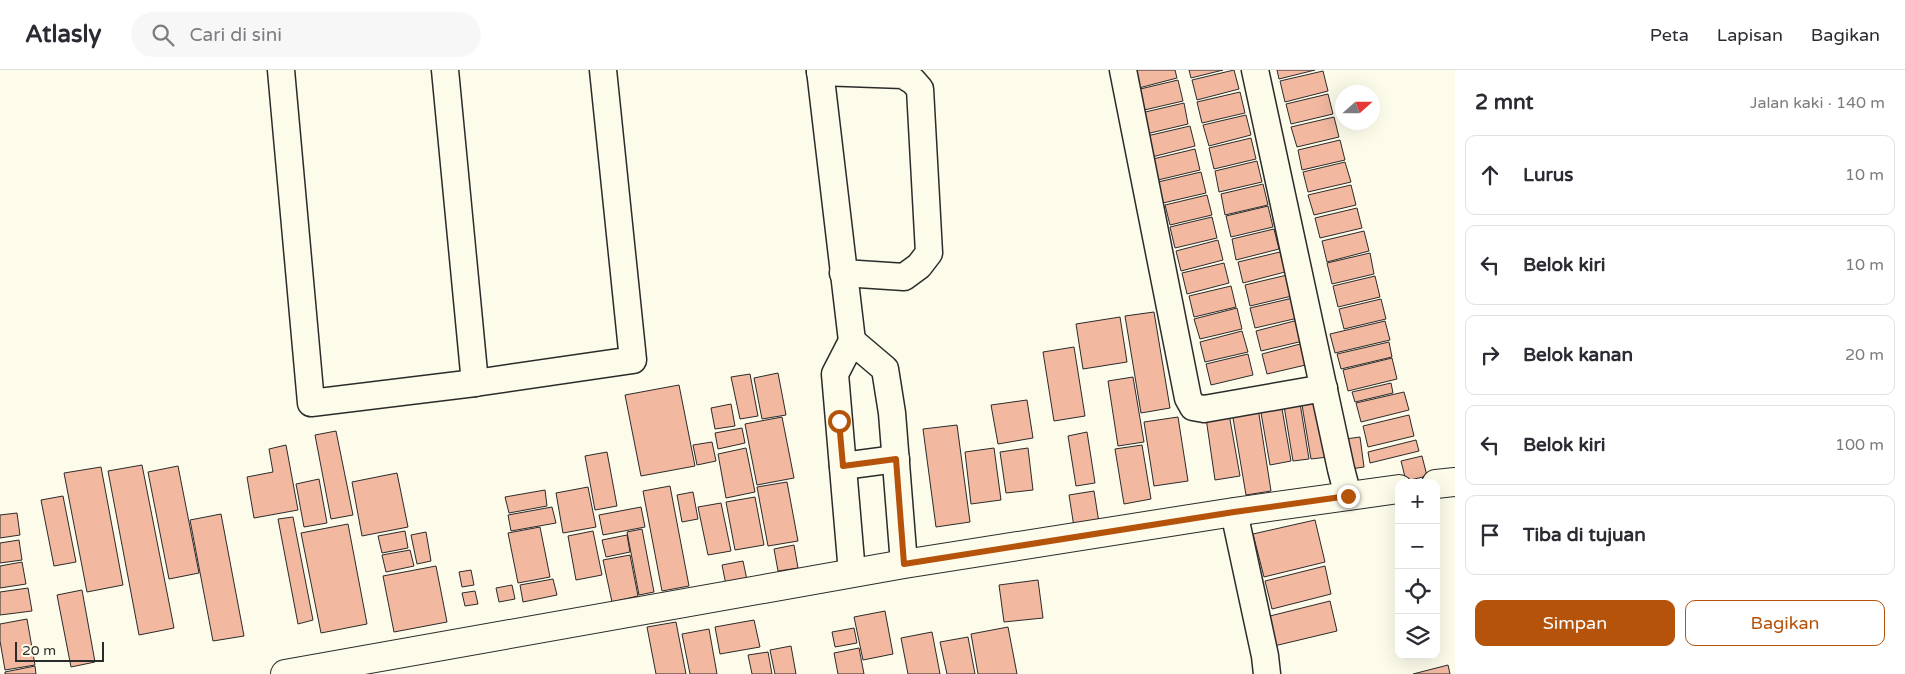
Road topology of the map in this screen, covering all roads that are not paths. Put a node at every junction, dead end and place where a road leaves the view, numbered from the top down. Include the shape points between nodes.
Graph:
1 (281, 70) edge
2 (445, 70) edge
3 (603, 70) edge
4 (1122, 70) edge
5 (1255, 70) edge
6 (820, 71) edge
7 (843, 273) junction
8 (852, 341) junction
9 (475, 383) junction
10 (1324, 388) junction
11 (896, 459) junction
12 (843, 466) junction
13 (1455, 482) edge
14 (1440, 484) edge
15 (1395, 490) edge
16 (1348, 496) junction
17 (1234, 512) junction
18 (904, 564) junction
19 (852, 573) junction
20 (285, 674) edge
21 (1267, 674) edge

1 - 9 street via 311,403
2 - 9 street
3 - 9 street via 633,360
4 - 10 street via 1188,398 1193,407 1204,410
5 - 10 street
6 - 7 street
6 - 7 street via 903,75 920,90 929,252 919,266 904,276
7 - 8 street
8 - 11 street via 886,369
8 - 12 street via 835,374
10 - 16 street
11 - 12 street
11 - 18 street
12 - 19 street
13 - 14 street
15 - 16 street
16 - 17 street
17 - 18 street
17 - 21 street
18 - 19 street
19 - 20 street

